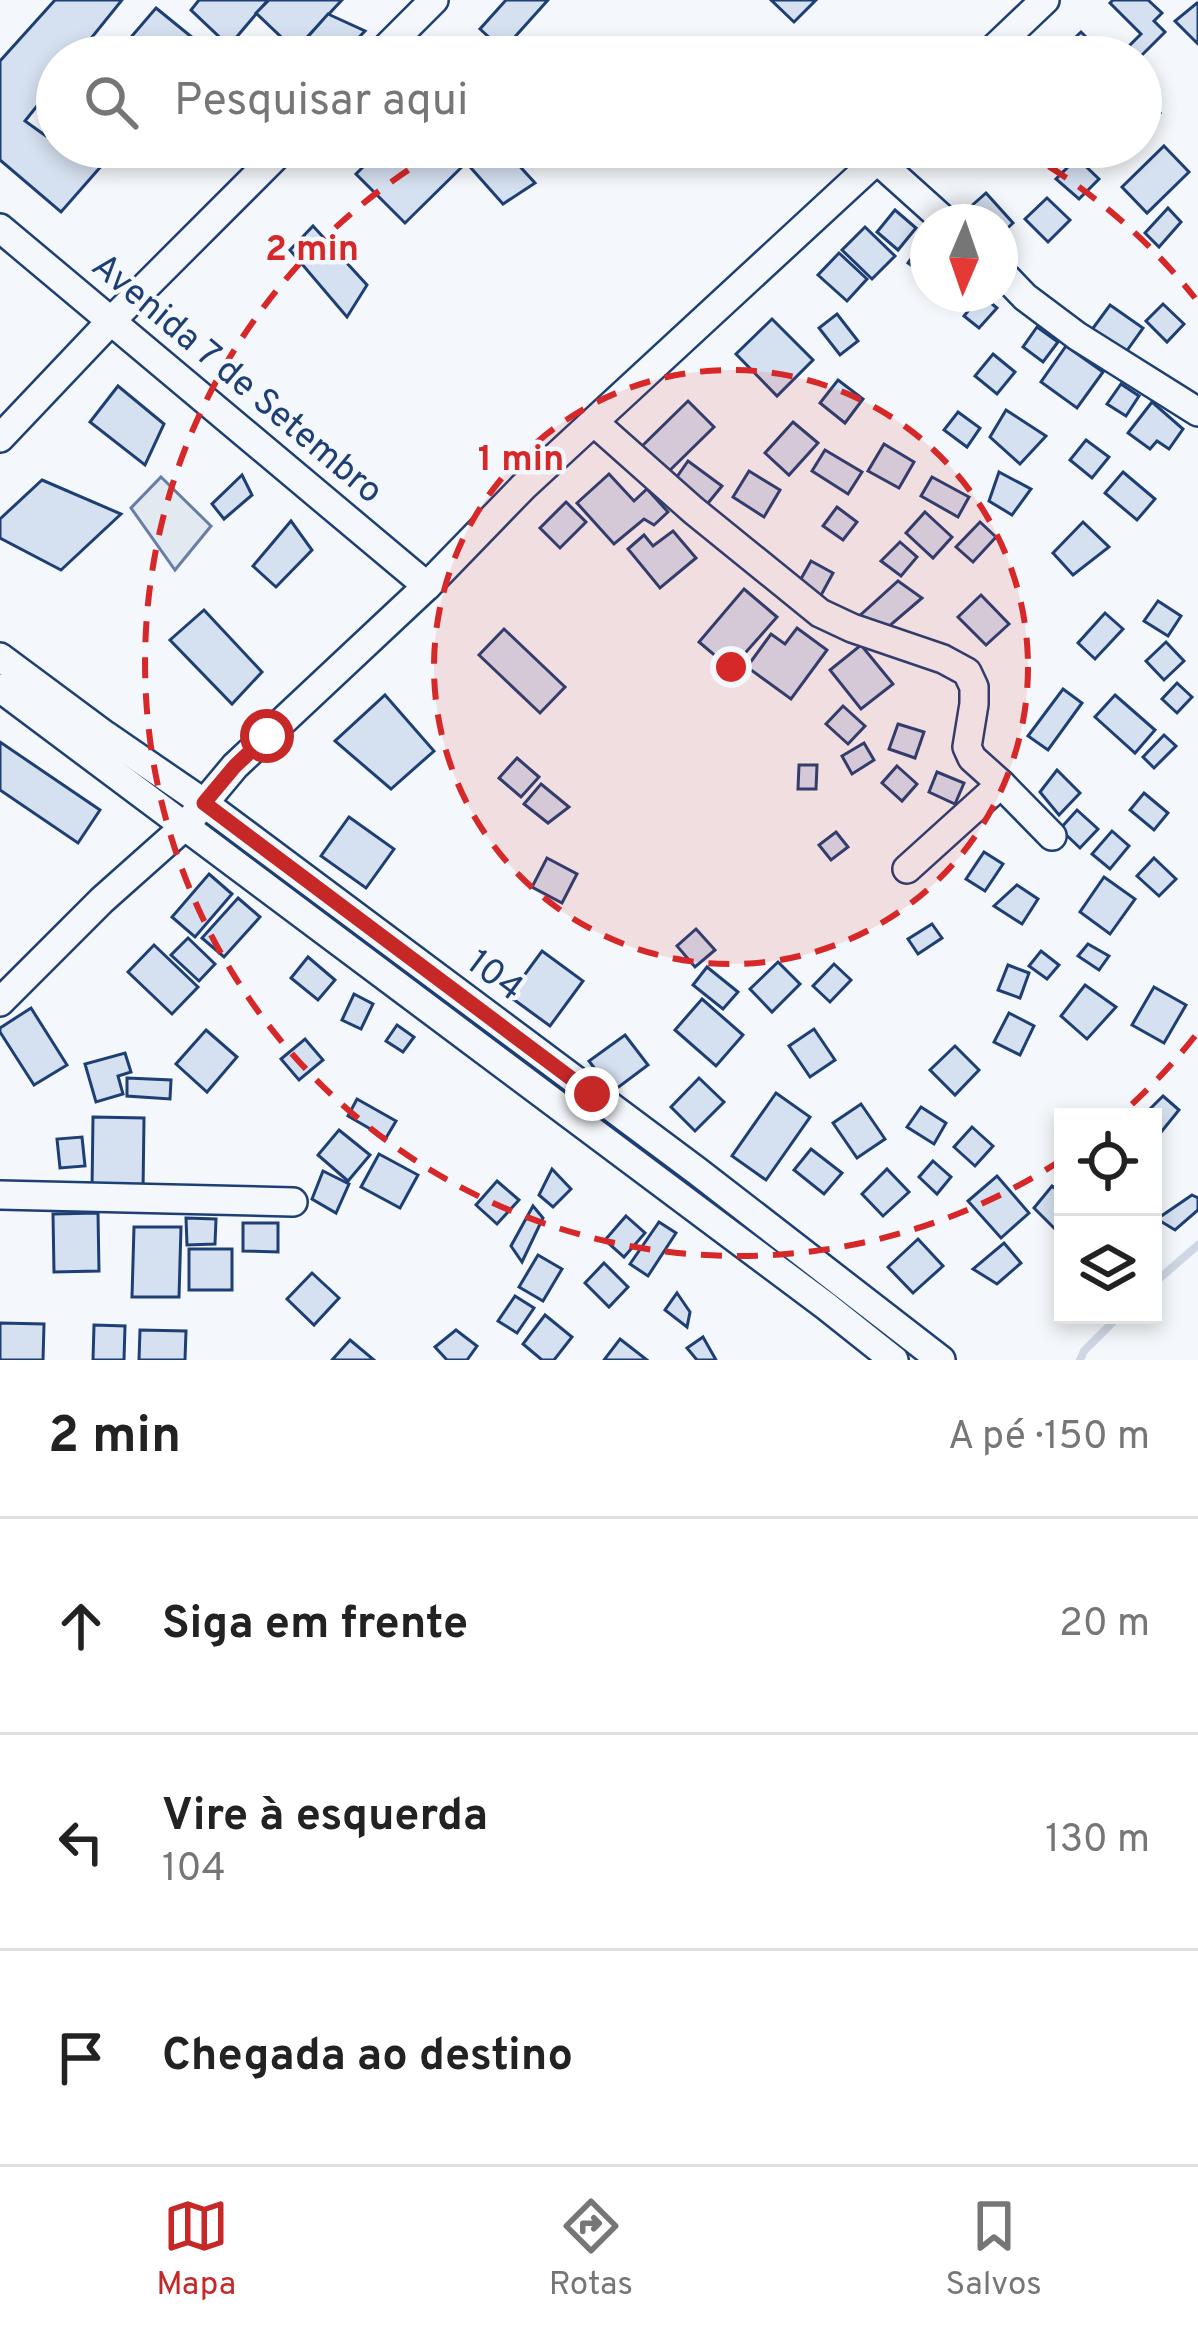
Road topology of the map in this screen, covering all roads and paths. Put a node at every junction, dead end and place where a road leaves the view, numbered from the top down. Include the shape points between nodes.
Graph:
1 (434, 0) edge
2 (1045, 0) edge
3 (398, 36) edge
4 (1007, 36) edge
5 (264, 168) edge
6 (869, 168) edge
7 (897, 168) edge
8 (930, 204) edge
9 (0, 228) edge
10 (1018, 290) edge
11 (110, 322) junction
12 (1198, 412) edge
13 (595, 423) junction
14 (0, 438) edge
15 (427, 586) junction
16 (0, 657) edge
17 (0, 688) edge
18 (1001, 784) junction
19 (204, 803) junction
20 (184, 826) junction
21 (1052, 836) dead end
22 (907, 869) dead end
23 (0, 1001) edge
24 (0, 1195) edge
25 (293, 1202) dead end
26 (879, 1312) junction
27 (861, 1335) junction
28 (893, 1360) edge
29 (941, 1360) edge

1 - 3 street
2 - 4 street
5 - 11 street
6 - 13 street
7 - 8 street
9 - 11 street, Avenida 7 de Setembro
10 - 12 street
11 - 14 street
11 - 15 street, Avenida 7 de Setembro
13 - 15 street
13 - 18 street via 820,613 967,672 974,687 967,747
15 - 19 street
16 - 19 street, 104
17 - 20 street
18 - 21 street
18 - 22 street
19 - 20 street
19 - 26 street, 104
20 - 23 street
20 - 27 street
24 - 25 street
26 - 27 street
26 - 29 street, 104
27 - 28 street

